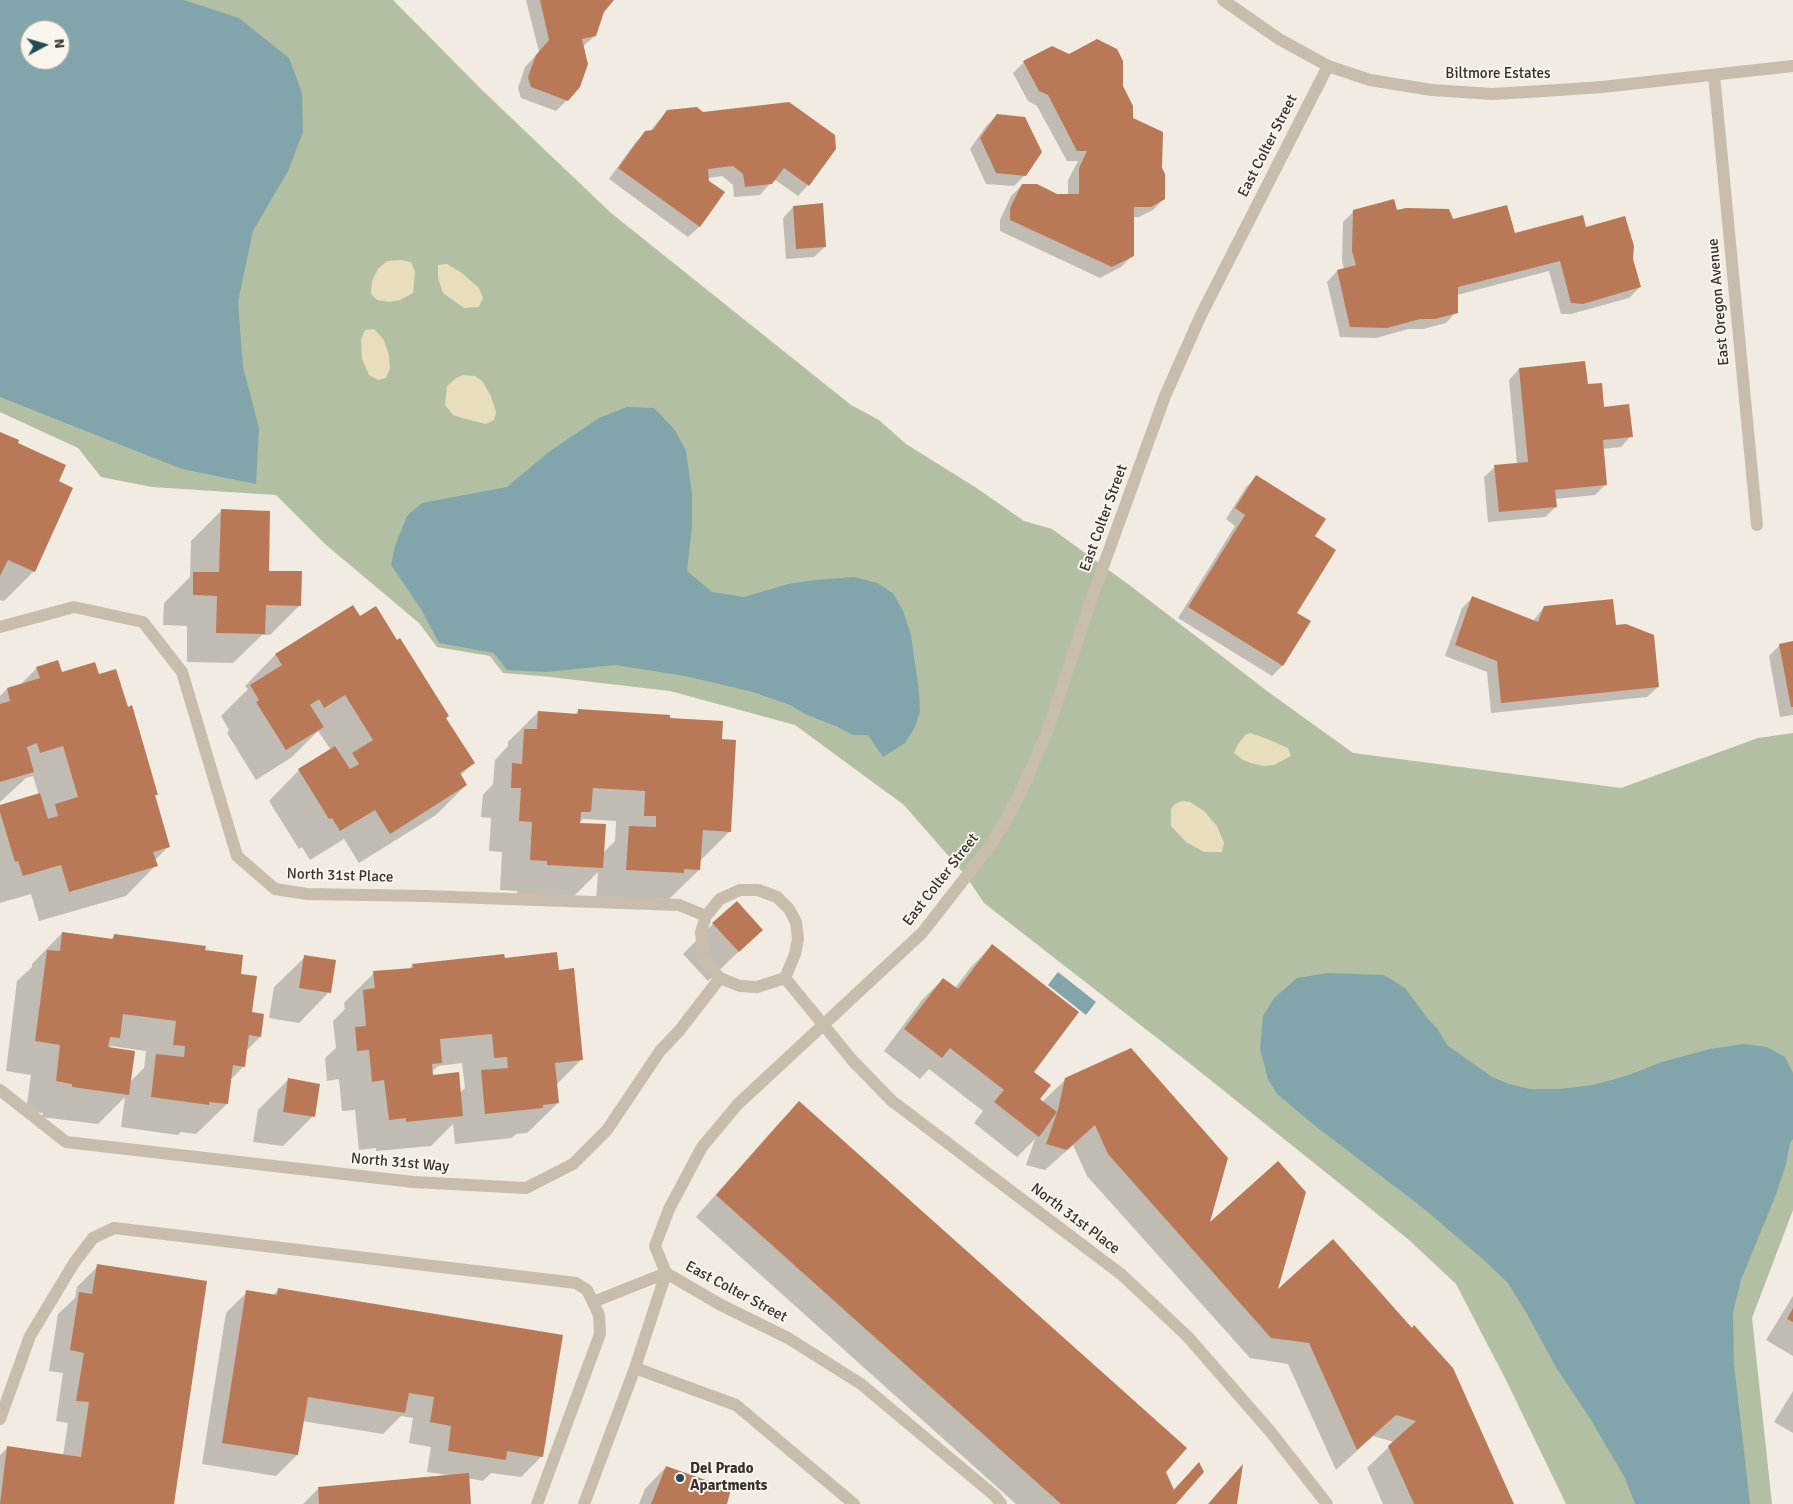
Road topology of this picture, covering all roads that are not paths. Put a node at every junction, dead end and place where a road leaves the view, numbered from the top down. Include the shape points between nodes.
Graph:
1 (1223, 0) edge
2 (1328, 66) junction
3 (1793, 66) edge
4 (1714, 75) junction
5 (1757, 525) dead end
6 (0, 627) edge
7 (706, 916) junction
8 (720, 978) junction
9 (785, 978) junction
10 (823, 1024) junction
11 (0, 1090) edge
12 (666, 1273) junction
13 (593, 1302) junction
14 (634, 1368) junction
15 (0, 1419) edge
16 (537, 1504) edge
17 (584, 1504) edge
18 (854, 1504) edge
19 (1001, 1504) edge
20 (1327, 1504) edge

1 - 2 street, Biltmore Estates via 1280,39
2 - 4 street, Biltmore Estates via 1370,80 1432,90 1492,94
2 - 10 street, East Colter Street via 1200,315 1165,396 1046,735 1006,820 990,846 922,932
3 - 4 street, Biltmore Estates
4 - 5 street, East Oregon Avenue
6 - 7 street, North 31st Place via 74,607 143,622 182,672 237,856 275,889 307,894 679,906
7 - 8 street via 701,932 703,955
7 - 9 street via 720,899 740,890 758,890 777,897 796,922 798,939
8 - 9 street via 740,986 757,987
8 - 11 street, North 31st Way via 660,1051 607,1130 573,1164 526,1188 413,1182 66,1142
9 - 10 street, North 31st Place
10 - 12 street, East Colter Street via 738,1104 702,1147 669,1209 656,1246
10 - 20 street, North 31st Place via 892,1101 1122,1275 1188,1337 1269,1430
12 - 13 street
12 - 14 street
12 - 19 street, East Colter Street via 788,1338 861,1384
13 - 15 street via 587,1290 576,1283 114,1228 93,1238 30,1336
13 - 16 street via 599,1315 600,1334
14 - 17 street
14 - 18 street via 736,1405

